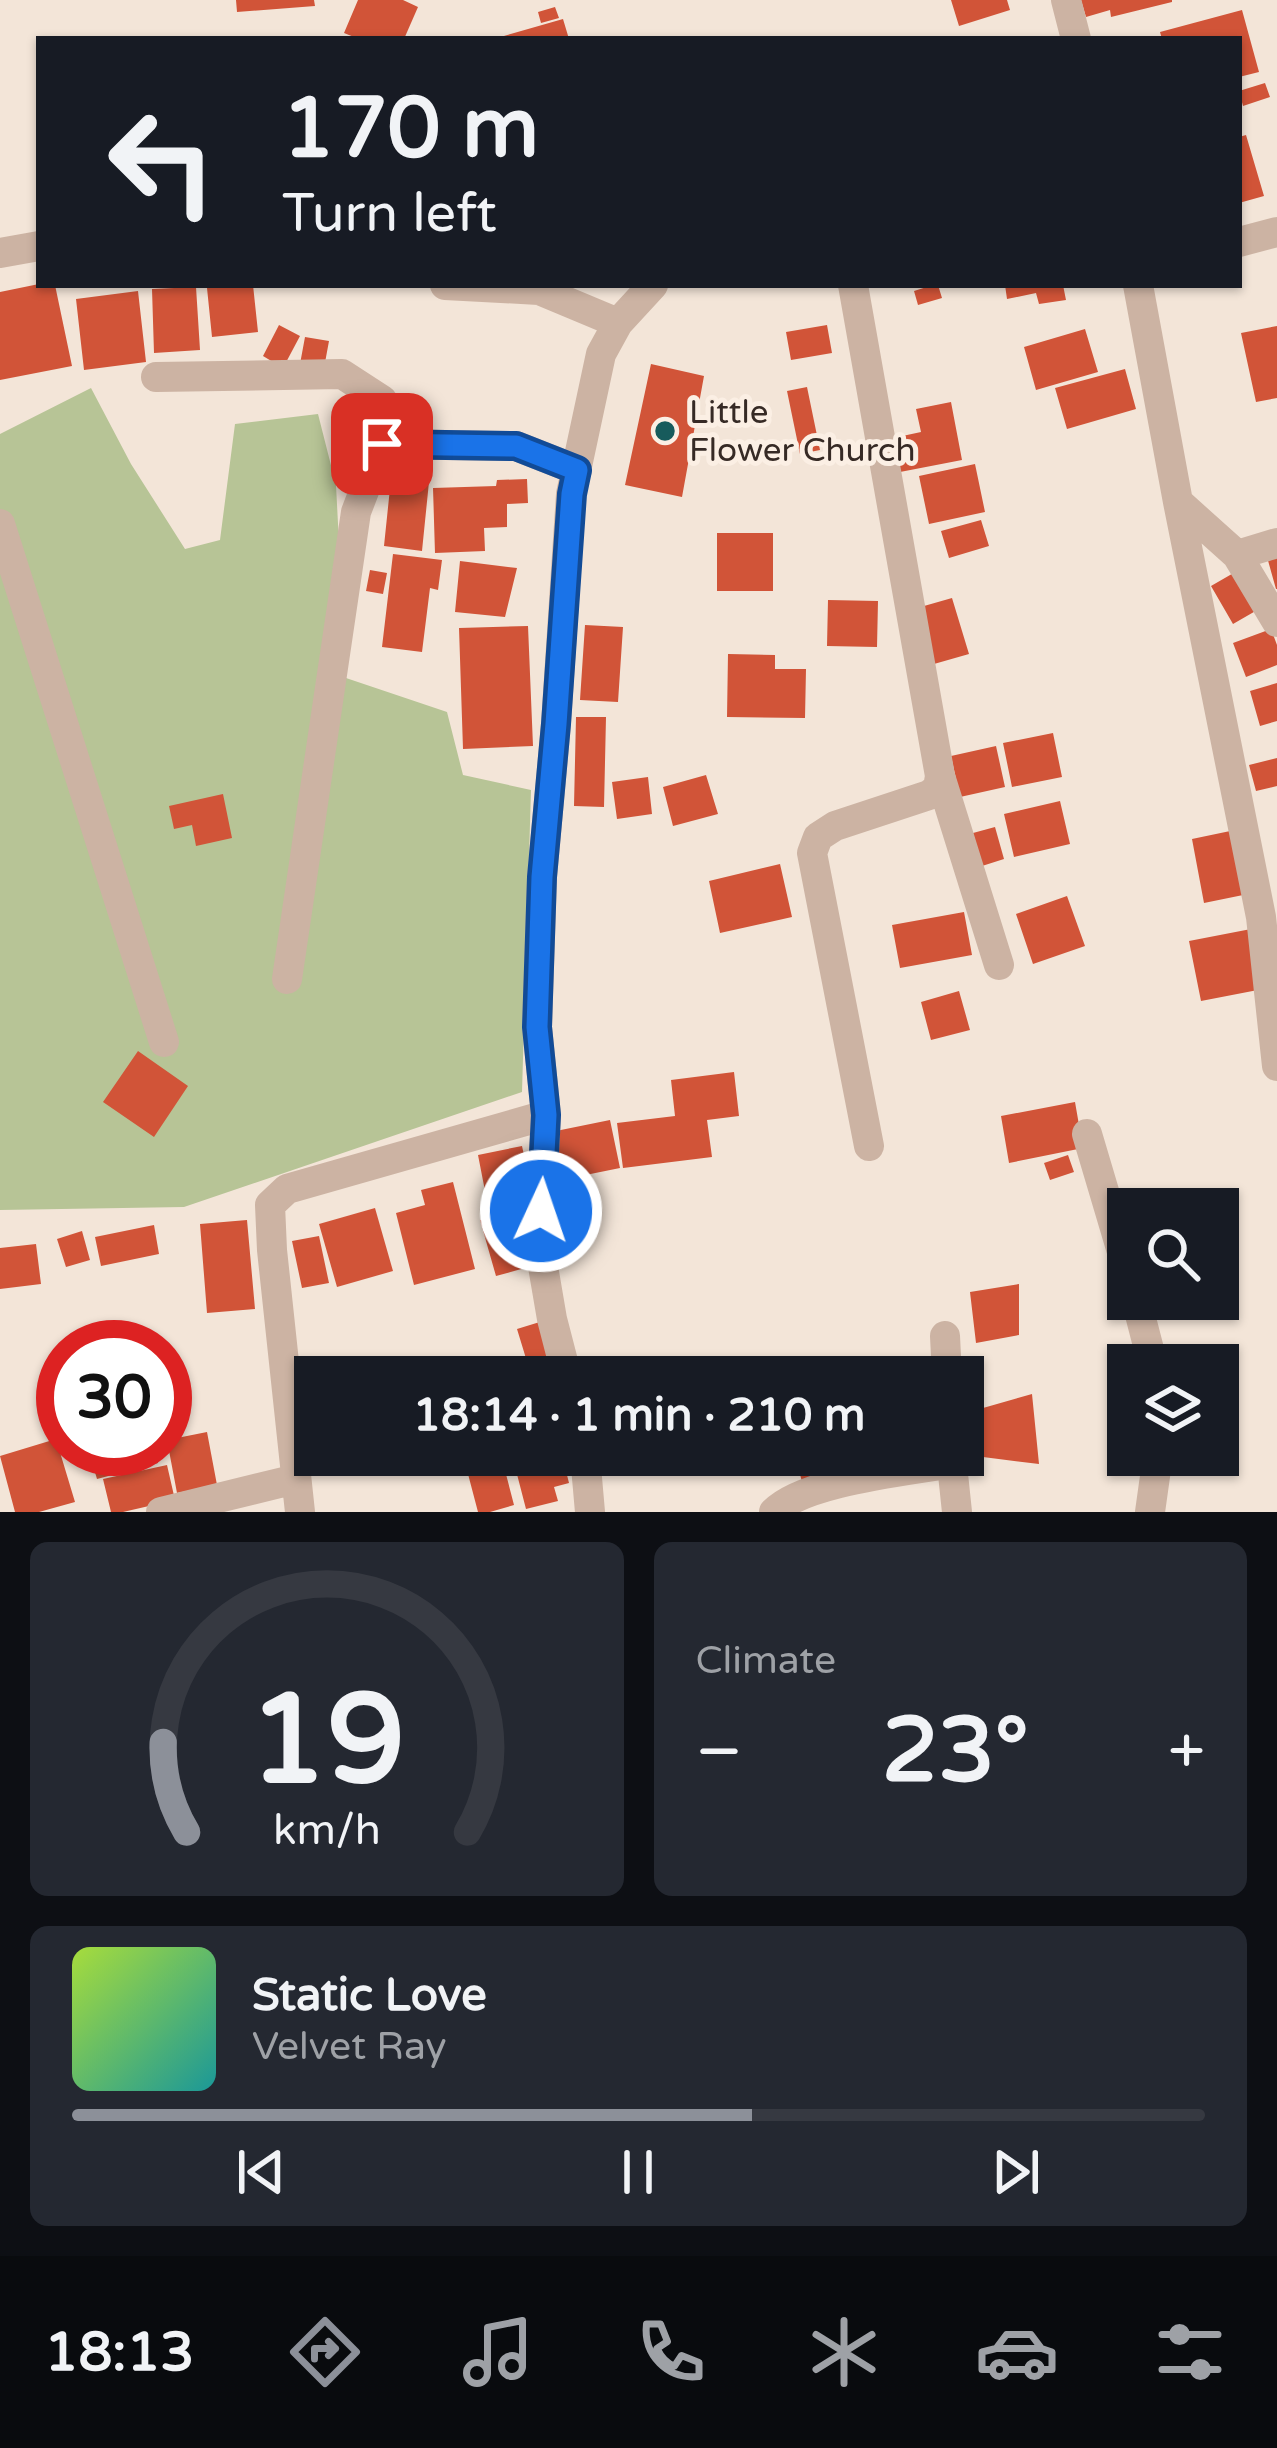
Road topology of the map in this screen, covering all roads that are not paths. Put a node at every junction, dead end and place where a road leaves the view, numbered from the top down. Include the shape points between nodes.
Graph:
1 (1066, 0) edge
2 (1075, 36) edge
3 (1277, 232) edge
4 (1242, 241) edge
5 (36, 247) edge
6 (0, 253) edge
7 (501, 288) edge
8 (650, 288) edge
9 (854, 288) edge
10 (1139, 288) edge
11 (618, 323) junction
12 (155, 377) dead end
13 (382, 444) junction
14 (577, 470) junction
15 (1178, 502) junction
16 (0, 524) edge
17 (1277, 543) edge
18 (1237, 555) junction
19 (1277, 622) edge
20 (940, 776) junction
21 (999, 964) dead end
22 (287, 979) dead end
23 (164, 1042) dead end
24 (1277, 1066) edge
25 (546, 1115) junction
26 (1087, 1134) dead end
27 (869, 1146) dead end
28 (1107, 1201) edge
29 (945, 1336) dead end
30 (561, 1356) edge
31 (946, 1356) edge
32 (587, 1476) edge
33 (875, 1476) edge
34 (954, 1476) edge
35 (1155, 1476) edge
36 (296, 1479) junction
37 (161, 1512) edge
38 (300, 1512) edge
39 (590, 1512) edge
40 (774, 1512) edge
41 (957, 1512) edge
42 (1150, 1512) edge

1 - 2 street
3 - 4 street
5 - 6 street
7 - 11 street via 539,290
8 - 11 street
9 - 20 street
10 - 15 street
11 - 14 street via 602,354
12 - 13 street via 342,374 382,400
13 - 14 street via 516,446
13 - 22 street via 356,512
14 - 25 street via 542,877 537,1027
15 - 18 street
15 - 24 street via 1261,917
16 - 23 street
17 - 18 street
18 - 19 street
20 - 21 street
20 - 27 street via 929,795 835,826 812,853
25 - 30 street via 539,1243
25 - 36 street via 286,1189 270,1205
26 - 28 street
29 - 31 street
32 - 39 street
33 - 40 street via 820,1488
34 - 41 street
35 - 42 street
36 - 37 street
36 - 38 street

